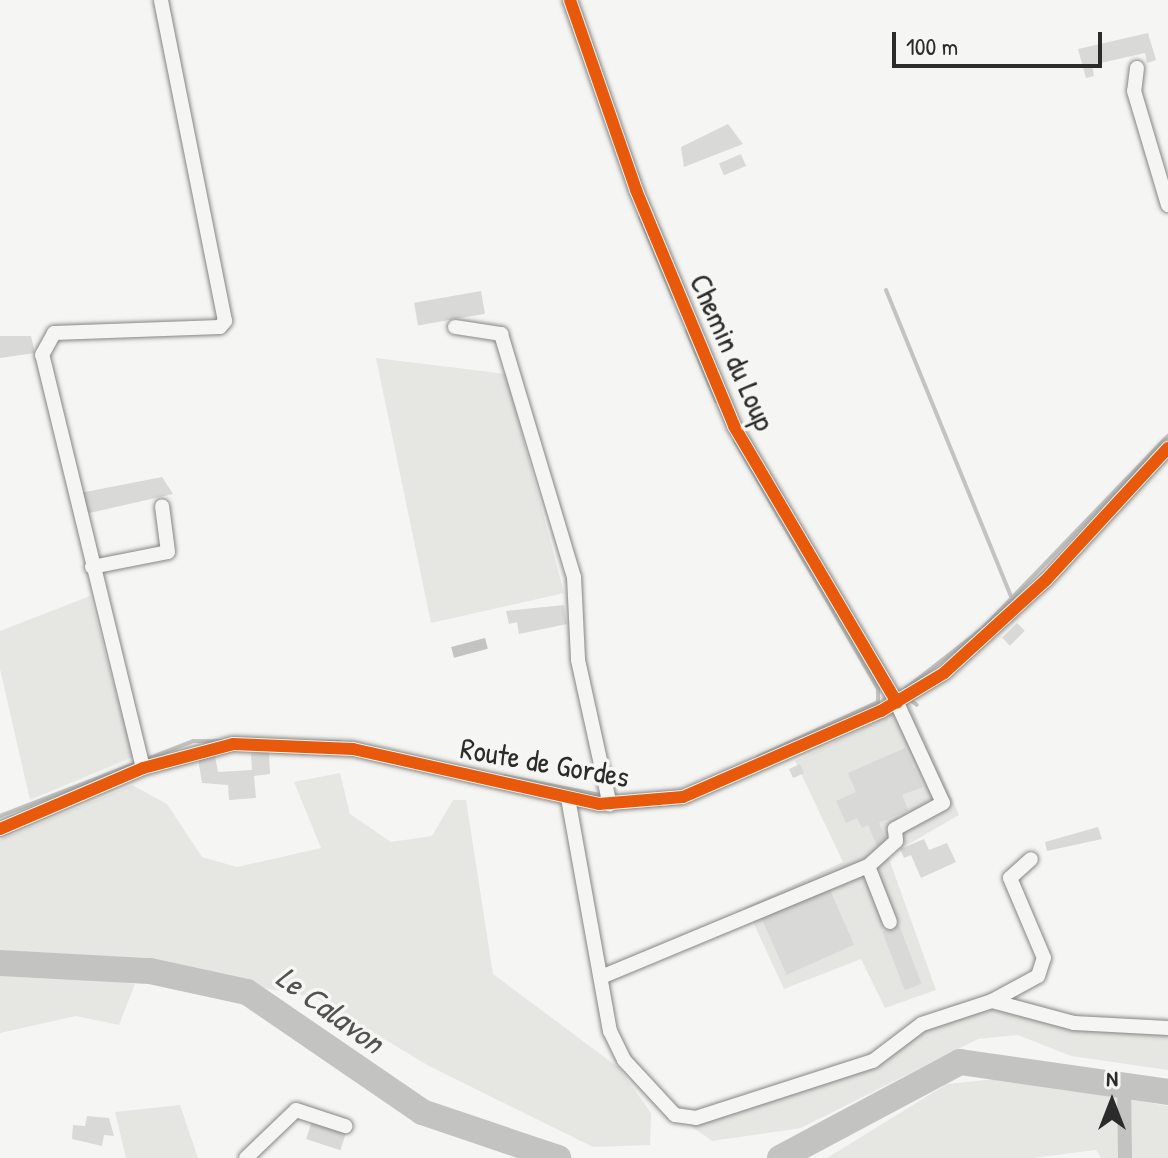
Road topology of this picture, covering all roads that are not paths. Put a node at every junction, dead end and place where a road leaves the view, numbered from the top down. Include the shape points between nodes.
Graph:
1 (161, 0) edge
2 (570, 0) edge
3 (1137, 68) dead end
4 (1168, 205) edge
5 (455, 327) dead end
6 (1168, 448) edge
7 (162, 506) dead end
8 (92, 567) junction
9 (897, 703) junction
10 (143, 768) junction
11 (568, 798) junction
12 (610, 805) junction
13 (0, 829) edge
14 (1031, 859) dead end
15 (868, 866) junction
16 (890, 922) dead end
17 (601, 977) junction
18 (992, 1001) junction
19 (1168, 1028) edge
20 (345, 1126) dead end
21 (246, 1158) edge

1 - 8 street via 227,307 220,327 54,333 43,344 42,369
2 - 9 street, Chemin du Loup via 636,190 734,426
3 - 4 street via 1134,91
5 - 12 street via 501,334 574,577 578,660
6 - 9 street, Route de Gordes via 977,648
7 - 8 street via 168,552
8 - 10 street
9 - 12 street, Route de Gordes via 683,797
9 - 15 street, Chemin du Loup via 943,803 895,829 896,841
10 - 11 street, Route de Gordes via 205,749 292,742
10 - 13 street, Route de Gordes
11 - 12 street, Route de Gordes
11 - 17 street
14 - 18 street via 1010,878 1044,958 1038,976
15 - 16 street
15 - 17 street
17 - 18 street via 610,1031 624,1060 675,1115 696,1118 873,1061 922,1024
18 - 19 street via 1074,1023
20 - 21 street via 296,1110

